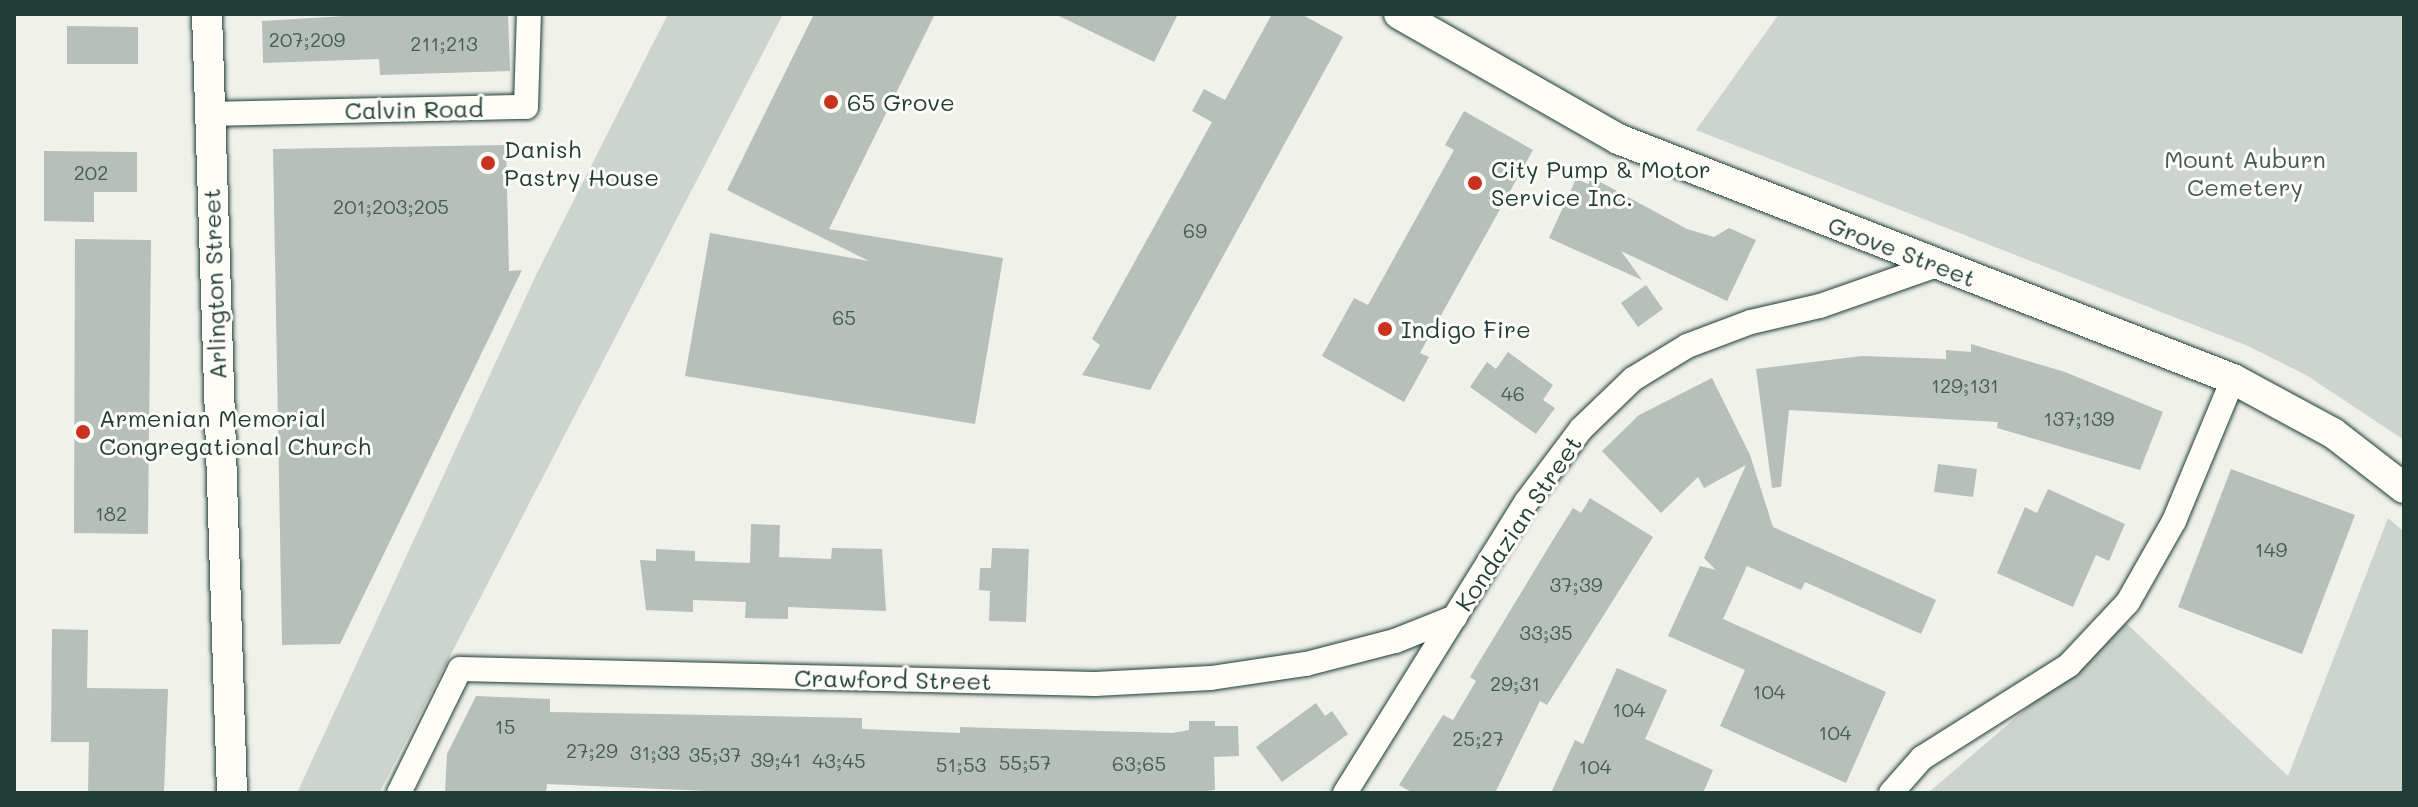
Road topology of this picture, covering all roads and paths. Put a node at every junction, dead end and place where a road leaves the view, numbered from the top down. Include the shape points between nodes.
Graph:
1 (207, 14) edge
2 (529, 14) edge
3 (1399, 14) edge
4 (209, 114) junction
5 (1937, 265) junction
6 (2233, 379) junction
7 (2404, 488) edge
8 (1455, 617) junction
9 (232, 793) edge
10 (399, 793) edge
11 (1345, 793) edge
12 (1891, 793) edge

1 - 4 street, Arlington Street
2 - 4 street, Calvin Road via 526,107
3 - 5 street, Grove Street via 1618,139
4 - 9 street, Arlington Street
5 - 6 street, Grove Street
5 - 8 street, Kondazian Street via 1687,346 1633,379 1572,441
6 - 7 street, Grove Street via 2333,433
6 - 12 street via 2174,521 2128,602 2069,665 1922,758
8 - 10 street, Crawford Street via 1336,656 1211,678 1095,684 460,669
8 - 11 street, Kondazian Street

